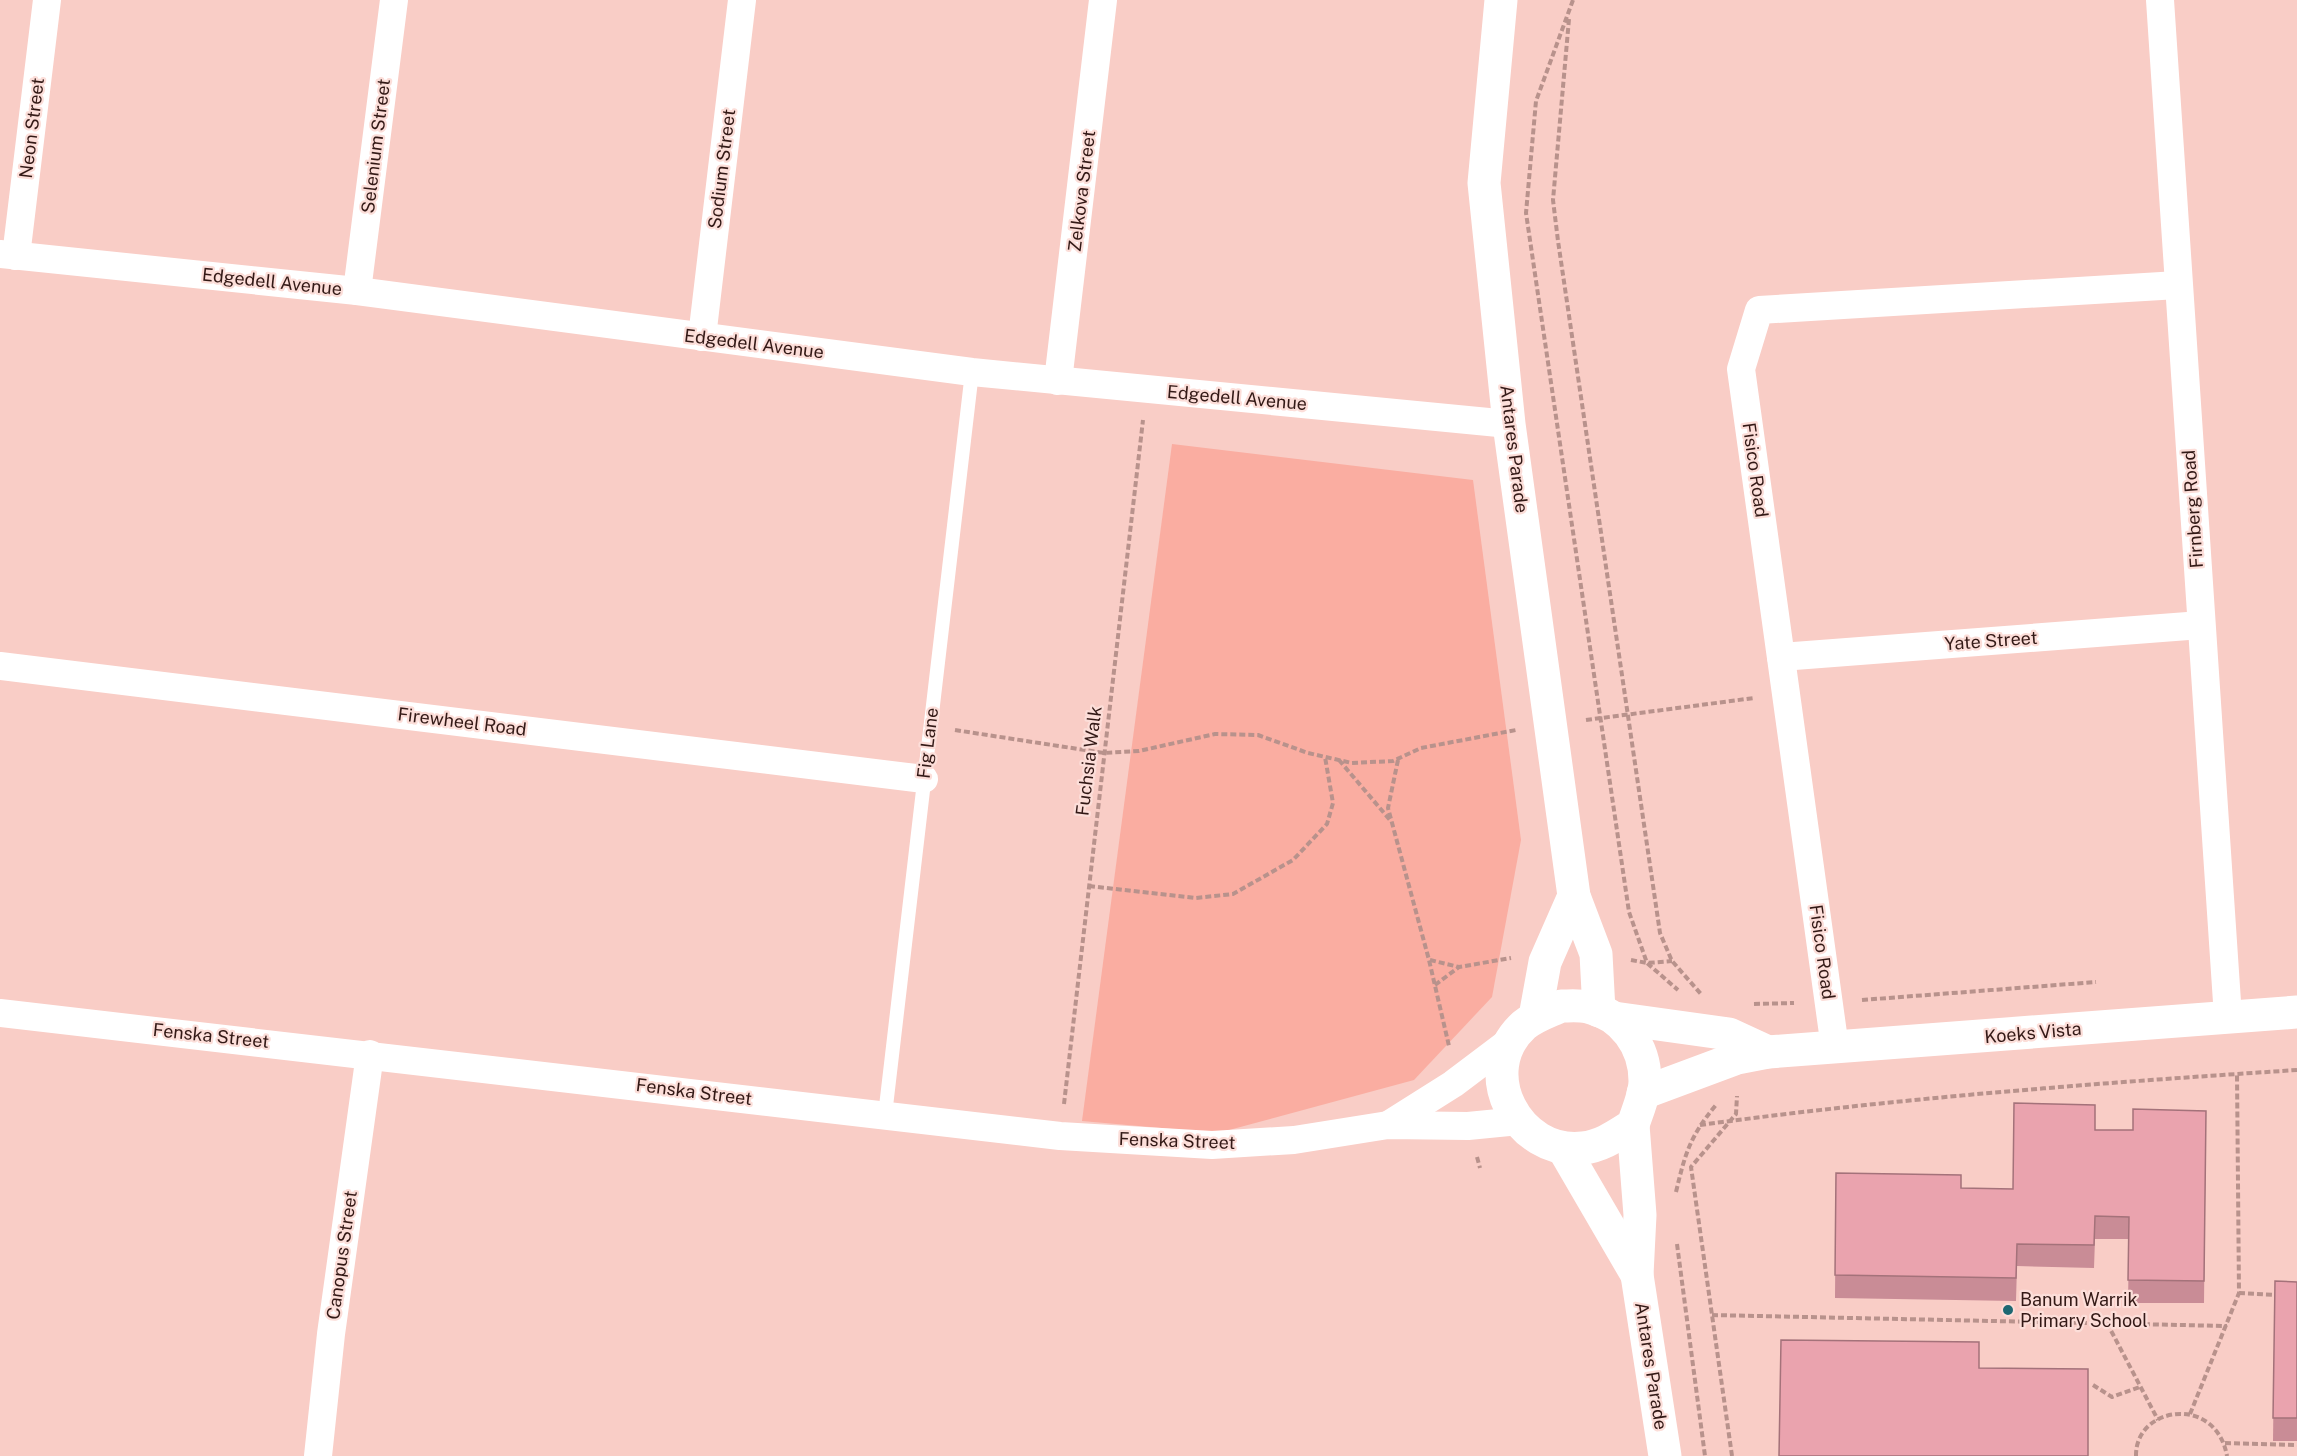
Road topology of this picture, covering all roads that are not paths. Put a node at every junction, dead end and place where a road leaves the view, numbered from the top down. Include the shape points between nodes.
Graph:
1 (47, 0) edge
2 (394, 0) edge
3 (742, 0) edge
4 (1103, 0) edge
5 (1501, 0) edge
6 (2160, 0) edge
7 (8, 255) edge
8 (2178, 285) junction
9 (357, 291) junction
10 (702, 337) junction
11 (972, 372) junction
12 (1058, 381) junction
13 (1509, 424) junction
14 (2201, 624) junction
15 (1781, 657) junction
16 (0, 666) edge
17 (924, 778) junction
18 (1574, 896) junction
19 (0, 1012) edge
20 (2297, 1012) edge
21 (1607, 1014) junction
22 (2228, 1017) junction
23 (1524, 1027) junction
24 (1733, 1048) junction
25 (1835, 1048) junction
26 (370, 1054) junction
27 (1643, 1093) junction
28 (885, 1115) junction
29 (1519, 1121) junction
30 (1388, 1125) junction
31 (1633, 1125) junction
32 (1563, 1148) junction
33 (1637, 1275) junction
34 (318, 1456) edge
35 (1665, 1456) edge

1 - 7 street, Neon Street
2 - 9 street, Selenium Street
3 - 10 street, Sodium Street
4 - 12 street, Zelkova Street
5 - 13 street, Antares Parade via 1484,183
6 - 8 street, Firnberg Road
7 - 9 street, Edgedell Avenue
8 - 14 street, Firnberg Road
8 - 15 street, Fisico Road via 1759,310 1741,369
9 - 10 street, Edgedell Avenue
10 - 11 street, Edgedell Avenue
11 - 12 street, Edgedell Avenue
11 - 17 lane, Fig Lane
12 - 13 street, Edgedell Avenue
13 - 18 street, Antares Parade
14 - 15 street, Yate Street
14 - 22 street, Firnberg Road
15 - 25 street, Fisico Road
16 - 17 street, Firewheel Road
17 - 28 lane, Fig Lane
18 - 21 street, Antares Parade via 1596,954
18 - 23 street via 1545,962
19 - 26 street, Fenska Street
20 - 22 street, Koeks Vista
21 - 23 street, Koeks Vista via 1588,1006 1561,1006
21 - 24 street, Koeks Vista
21 - 27 street via 1626,1028 1642,1053 1646,1083
22 - 25 street, Koeks Vista
23 - 29 street via 1505,1054 1502,1081 1508,1107
23 - 30 street via 1453,1084
24 - 25 street, Koeks Vista
24 - 27 street, Koeks Vista
26 - 28 street, Fenska Street
26 - 34 street, Canopus Street
27 - 31 street
28 - 30 street, Fenska Street via 1060,1136 1212,1145 1294,1140
29 - 30 street via 1467,1126
29 - 32 street via 1542,1141
31 - 32 street via 1604,1143
31 - 33 street, Antares Parade via 1640,1215
32 - 33 street, Antares Parade
33 - 35 street, Antares Parade

